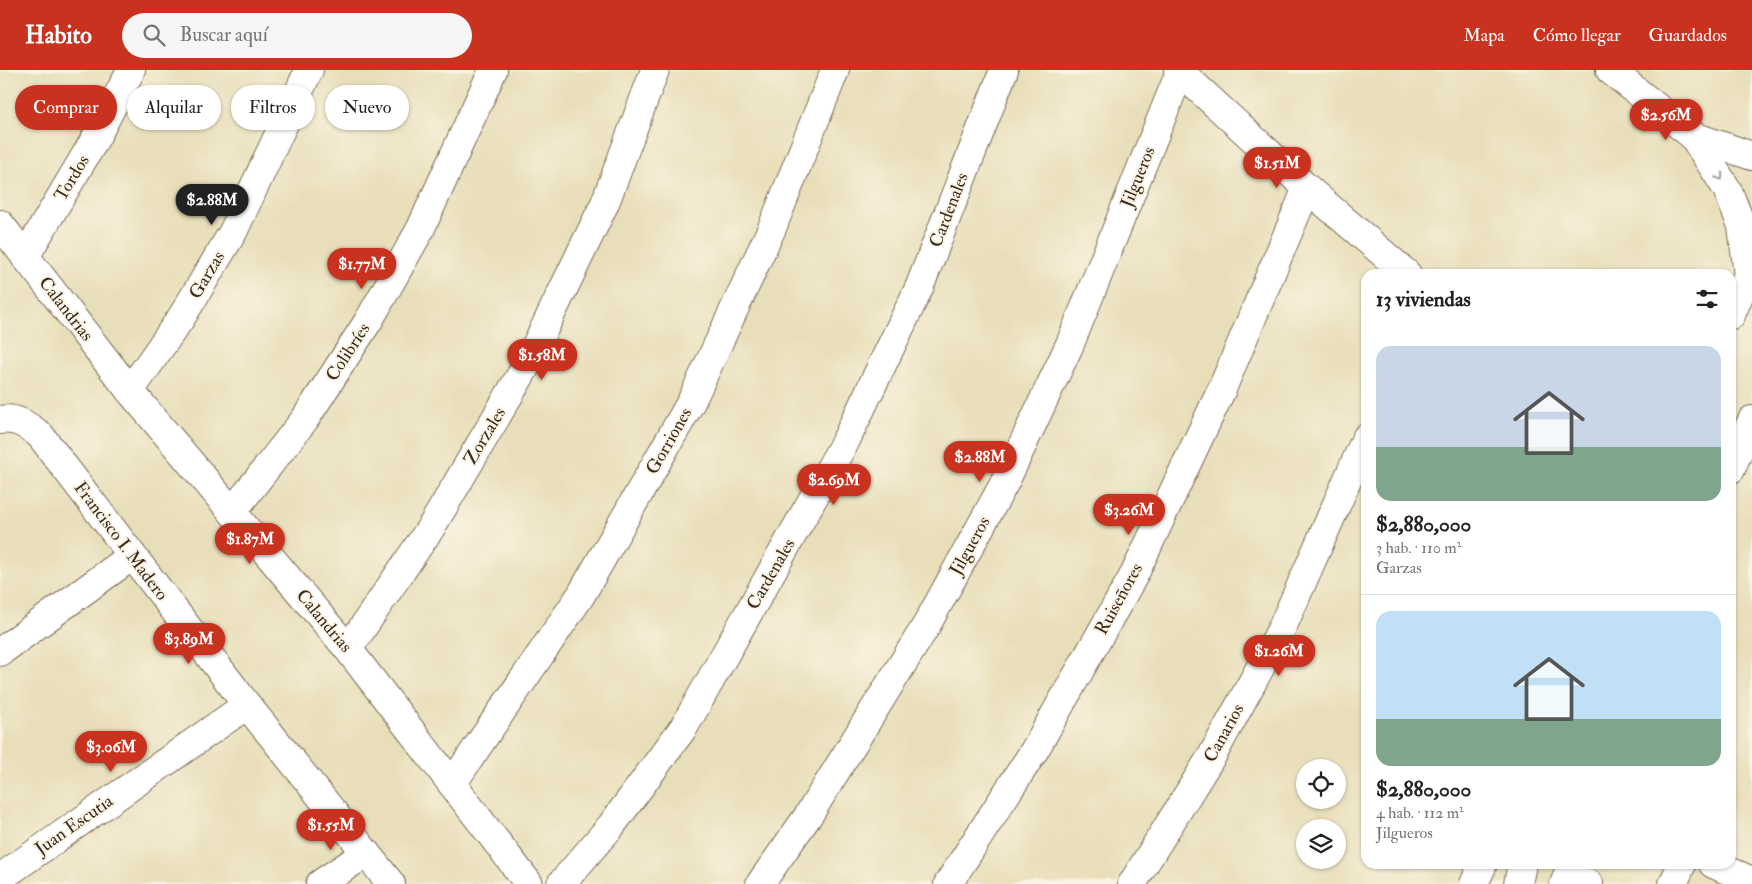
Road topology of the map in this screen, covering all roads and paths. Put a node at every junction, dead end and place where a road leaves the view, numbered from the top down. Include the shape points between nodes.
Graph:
1 (131, 70) edge
2 (309, 70) edge
3 (493, 70) edge
4 (655, 70) edge
5 (835, 70) edge
6 (1004, 70) edge
7 (1610, 70) edge
8 (1179, 71) edge
9 (1693, 136) junction
10 (1752, 156) edge
11 (1307, 188) junction
12 (0, 224) edge
13 (25, 257) junction
14 (1401, 269) edge
15 (1750, 270) edge
16 (1736, 302) edge
17 (130, 391) junction
18 (6, 419) edge
19 (1752, 420) edge
20 (1361, 449) edge
21 (1736, 457) edge
22 (233, 511) junction
23 (132, 556) junction
24 (348, 649) junction
25 (0, 652) edge
26 (247, 705) junction
27 (452, 784) junction
28 (366, 853) junction
29 (1481, 869) edge
30 (1521, 869) edge
31 (1680, 869) edge
32 (1724, 869) edge
33 (0, 878) edge
34 (1752, 881) edge
35 (320, 884) edge
36 (391, 884) edge
37 (529, 884) edge
38 (562, 884) edge
39 (760, 884) edge
40 (948, 884) edge
41 (1132, 884) edge
42 (1474, 884) edge
43 (1518, 884) edge
44 (1673, 884) edge

1 - 13 street, Tordos via 94,141
2 - 17 street, Garzas via 233,232 181,318
3 - 22 street, Colibríes via 420,230 369,320 305,418
4 - 24 street, Zorzales via 605,203 525,368 432,526
5 - 27 street, Gorriones via 772,228 691,402 581,595
6 - 38 street, Cardenales via 919,288 846,440 684,727 612,826
7 - 9 street
8 - 11 street
8 - 39 street, Jilgueros via 1070,344 1005,482 926,626 808,816
9 - 10 street
9 -> 15 street via 1727,189 1742,226
11 - 14 street
11 - 40 street, Ruiseñores via 1222,389 1134,576 1034,751
12 - 13 street, Calandrias
13 - 17 street, Calandrias
15 - 16 street
17 - 22 street, Calandrias
18 - 23 street, Francisco I. Madero via 29,426 40,435
19 - 21 street
20 - 41 street, Canarios via 1282,628 1213,754
22 - 24 street, Calandrias
23 - 25 street
23 - 26 street, Francisco I. Madero
24 - 27 street, Calandrias
26 - 28 street, Francisco I. Madero
26 - 33 street, Juan Escutia
27 - 37 street, Calandrias
28 - 35 street
28 - 36 street, Francisco I. Madero
29 - 42 street
30 - 43 street
31 - 44 street
32 - 34 street

